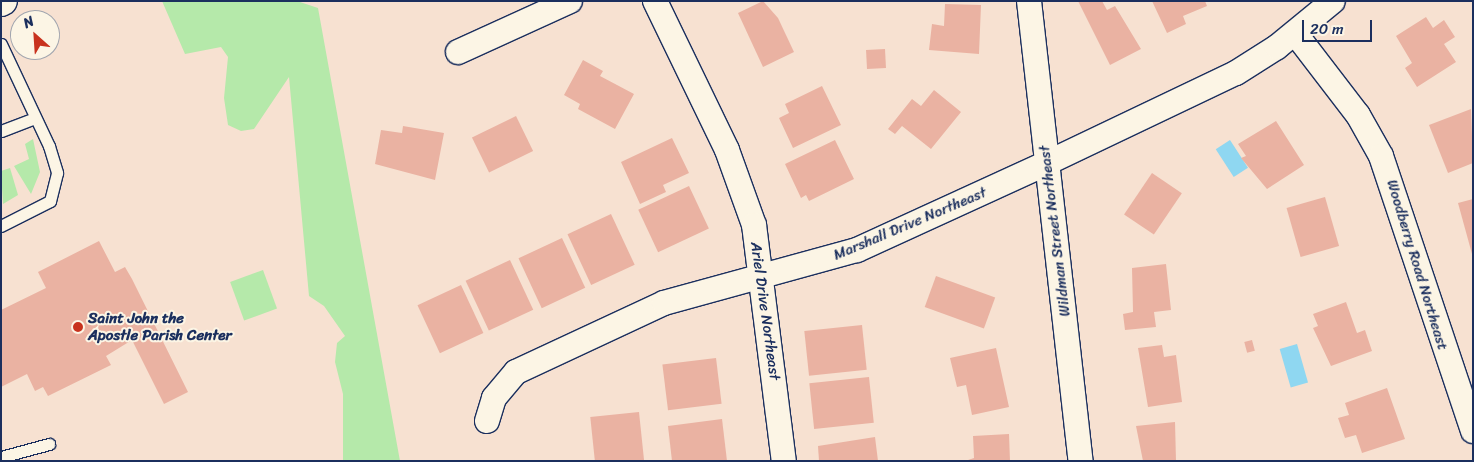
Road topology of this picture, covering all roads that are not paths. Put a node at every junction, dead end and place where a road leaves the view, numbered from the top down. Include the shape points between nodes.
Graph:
1 (570, 1) edge
2 (655, 1) edge
3 (1029, 1) edge
4 (1333, 1) edge
5 (1295, 33) junction
6 (1, 44) edge
7 (458, 52) dead end
8 (5, 66) edge
9 (35, 118) junction
10 (1, 131) edge
11 (1047, 163) junction
12 (1, 226) edge
13 (763, 277) junction
14 (486, 421) dead end
15 (1473, 431) edge
16 (48, 444) dead end
17 (1, 457) edge
18 (784, 461) edge
19 (1082, 461) edge

1 - 7 street
2 - 13 street, Ariel Drive Northeast via 738,176
3 - 11 street, Wildman Street Northeast
4 - 5 street, Marshall Drive Northeast
5 - 11 street, Marshall Drive Northeast via 1236,73
5 - 15 street, Woodberry Road Northeast via 1358,115 1381,156 1401,204 1431,317
6 - 8 lane
8 - 9 lane
9 - 10 lane
9 - 12 lane via 57,173 55,192 50,201
11 - 13 street, Marshall Drive Northeast via 857,250
11 - 19 street, Wildman Street Northeast
13 - 14 street, Marshall Drive Northeast via 664,303 516,372 494,398
13 - 18 street, Ariel Drive Northeast
16 - 17 lane

